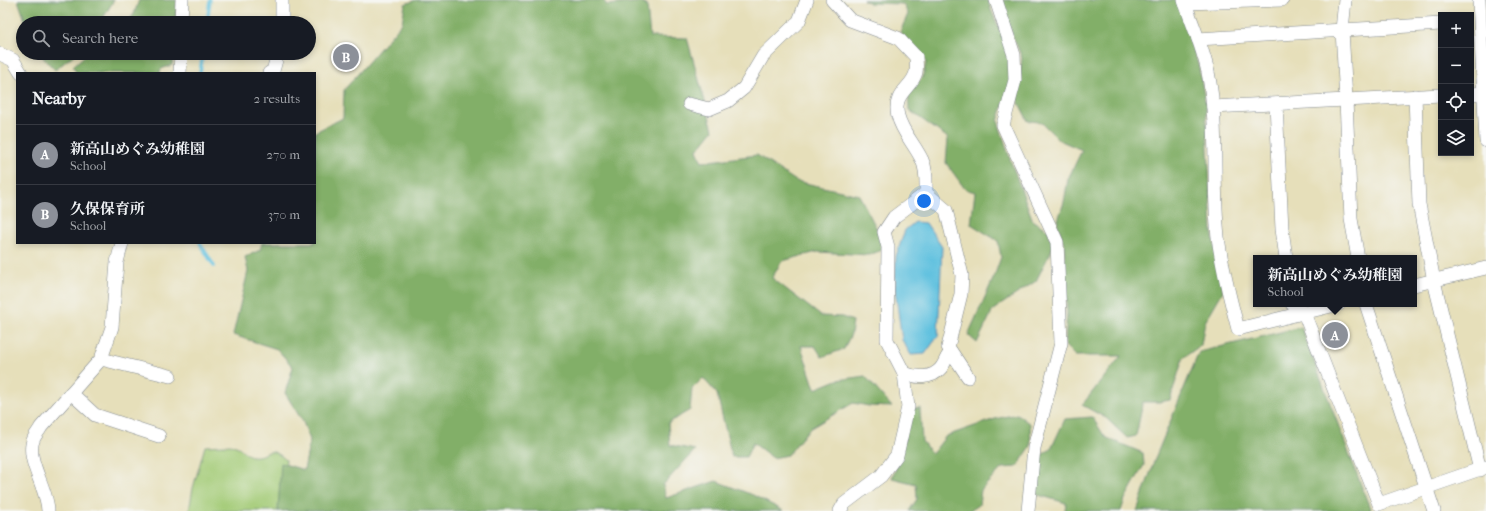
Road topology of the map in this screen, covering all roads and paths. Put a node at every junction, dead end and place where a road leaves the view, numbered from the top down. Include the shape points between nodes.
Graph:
1 (182, 0) edge
2 (282, 0) edge
3 (807, 0) edge
4 (832, 0) edge
5 (996, 0) edge
6 (1282, 0) edge
7 (1345, 0) edge
8 (1479, 0) edge
9 (1184, 2) edge
10 (181, 16) edge
11 (282, 16) edge
12 (1475, 22) edge
13 (1438, 24) edge
14 (1342, 30) junction
15 (1198, 39) junction
16 (0, 54) edge
17 (181, 60) edge
18 (276, 60) edge
19 (20, 72) edge
20 (180, 72) edge
21 (271, 72) edge
22 (1480, 93) edge
23 (1438, 95) edge
24 (1415, 96) junction
25 (1346, 100) junction
26 (689, 104) dead end
27 (1276, 104) junction
28 (1212, 107) junction
29 (1486, 141) edge
30 (926, 193) junction
31 (122, 244) edge
32 (1286, 255) edge
33 (1357, 255) edge
34 (1486, 268) edge
35 (1434, 280) junction
36 (1417, 285) edge
37 (1296, 307) edge
38 (1327, 307) edge
39 (1367, 307) edge
40 (1304, 313) junction
41 (952, 352) junction
42 (101, 359) junction
43 (904, 373) junction
44 (170, 376) dead end
45 (968, 377) dead end
46 (71, 393) junction
47 (158, 436) dead end
48 (1483, 469) edge
49 (1426, 488) junction
50 (48, 511) edge
51 (840, 511) edge
52 (1028, 511) edge
53 (1434, 511) edge

1 - 10 street
2 - 11 street
3 - 26 street via 799,21 764,56 744,88 728,101 710,109
4 - 30 street via 850,20 898,38 916,56 916,72 898,102 898,116 922,160 926,172
5 - 52 street via 1014,55 1015,80 1004,125 1057,242 1061,343 1034,448
6 - 9 street
7 - 14 street
8 - 12 street
9 - 15 street
12 - 22 street
13 - 14 street
14 - 15 street
14 - 25 street
15 - 28 street via 1208,72
16 - 19 street via 13,60
17 - 20 street
18 - 21 street
22 - 29 street
23 - 24 street
24 - 25 street
24 - 35 street via 1419,204
25 - 27 street
25 - 33 street via 1351,219
27 - 28 street
27 - 32 street
28 - 40 street via 1218,236 1238,329
30 - 41 street via 946,210 962,275 961,294 948,347
30 - 43 street via 894,217 884,232 888,247 887,340
31 - 42 street via 117,262 112,327
34 - 35 street
35 - 36 street
35 - 48 street
37 - 40 street
38 - 40 street
39 - 49 street
40 - 49 street via 1379,504
41 - 43 street via 941,368 930,376 914,378
41 - 45 street
42 - 44 street
42 - 46 street
43 - 51 street via 908,407 897,455 881,476 844,504
46 - 47 street via 95,414
46 - 50 street via 33,439 31,456 45,491
48 - 49 street
49 - 53 street

